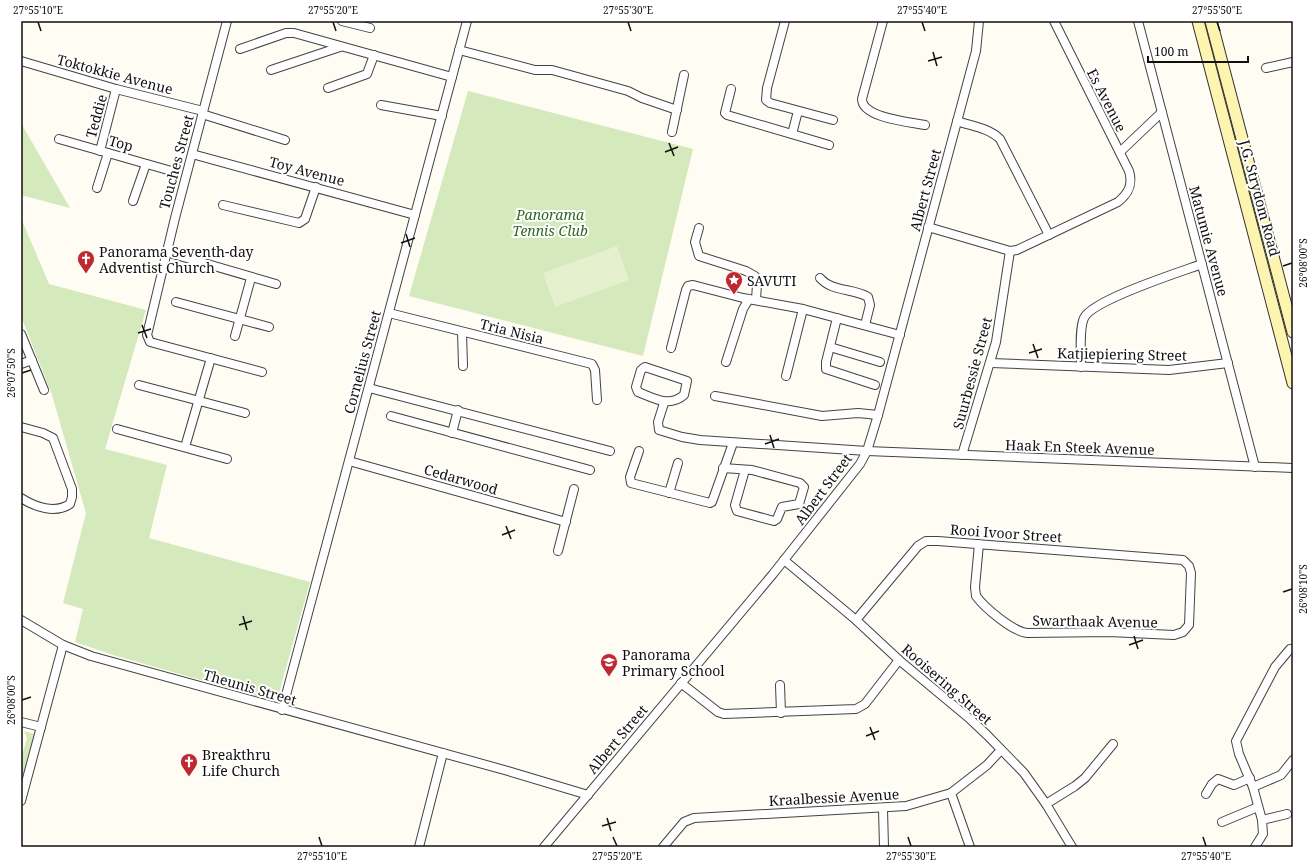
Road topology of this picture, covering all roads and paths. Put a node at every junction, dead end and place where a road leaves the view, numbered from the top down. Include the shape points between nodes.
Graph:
1 (227, 21) edge
2 (342, 21) edge
3 (467, 21) edge
4 (785, 21) edge
5 (884, 21) edge
6 (979, 21) edge
7 (1054, 21) edge
8 (1138, 21) edge
9 (1198, 21) edge
10 (1212, 21) edge
11 (370, 28) dead end
12 (340, 47) junction
13 (240, 49) dead end
14 (460, 50) junction
15 (374, 55) junction
16 (21, 61) edge
17 (1293, 62) edge
18 (1266, 68) dead end
19 (271, 70) dead end
20 (684, 75) dead end
21 (452, 77) junction
22 (328, 88) dead end
23 (116, 89) junction
24 (731, 89) dead end
25 (381, 105) dead end
26 (677, 110) junction
27 (798, 111) junction
28 (202, 112) junction
29 (1162, 112) junction
30 (442, 116) junction
31 (833, 120) dead end
32 (957, 121) junction
33 (925, 125) dead end
34 (672, 132) dead end
35 (792, 134) junction
36 (59, 139) dead end
37 (284, 140) dead end
38 (830, 145) dead end
39 (104, 152) junction
40 (1120, 152) junction
41 (192, 154) junction
42 (146, 164) junction
43 (175, 172) dead end
44 (316, 187) junction
45 (97, 188) dead end
46 (133, 201) dead end
47 (223, 205) dead end
48 (415, 214) junction
49 (928, 227) junction
50 (700, 228) dead end
51 (1049, 235) junction
52 (1010, 250) junction
53 (166, 252) junction
54 (1202, 264) junction
55 (251, 278) junction
56 (820, 278) dead end
57 (276, 284) dead end
58 (749, 299) junction
59 (176, 302) dead end
60 (803, 309) junction
61 (389, 312) junction
62 (837, 318) junction
63 (239, 319) junction
64 (865, 325) junction
65 (269, 327) dead end
66 (462, 332) junction
67 (1293, 332) edge
68 (21, 334) edge
69 (900, 335) junction
70 (235, 336) dead end
71 (671, 348) dead end
72 (830, 348) junction
73 (211, 358) junction
74 (32, 360) junction
75 (726, 362) dead end
76 (880, 362) dead end
77 (991, 363) junction
78 (1228, 363) junction
79 (21, 364) edge
80 (463, 366) dead end
81 (1081, 367) junction
82 (262, 372) dead end
83 (786, 376) dead end
84 (1293, 383) edge
85 (139, 384) dead end
86 (875, 385) dead end
87 (369, 388) junction
88 (44, 390) dead end
89 (715, 396) dead end
90 (198, 400) junction
91 (597, 400) dead end
92 (664, 403) junction
93 (458, 410) junction
94 (245, 413) dead end
95 (878, 415) junction
96 (391, 416) dead end
97 (21, 427) edge
98 (117, 429) dead end
99 (452, 433) junction
100 (733, 443) junction
101 (185, 447) junction
102 (610, 451) dead end
103 (639, 451) dead end
104 (867, 451) junction
105 (962, 455) junction
106 (227, 459) dead end
107 (349, 460) junction
108 (678, 463) dead end
109 (1255, 467) junction
110 (723, 468) junction
111 (1293, 468) edge
112 (590, 470) dead end
113 (745, 470) junction
114 (574, 489) dead end
115 (669, 493) junction
116 (21, 498) edge
117 (566, 522) junction
118 (979, 544) junction
119 (558, 550) dead end
120 (784, 560) junction
121 (1188, 564) joint
122 (21, 620) edge
123 (856, 620) junction
124 (63, 645) junction
125 (1290, 649) dead end
126 (899, 660) junction
127 (681, 683) junction
128 (780, 685) dead end
129 (282, 710) junction
130 (781, 713) junction
131 (21, 722) edge
132 (41, 727) junction
133 (1113, 744) dead end
134 (1001, 750) junction
135 (443, 753) junction
136 (1293, 760) edge
137 (1250, 778) junction
138 (1253, 787) junction
139 (951, 793) junction
140 (1206, 794) dead end
141 (588, 795) junction
142 (21, 801) edge
143 (1046, 804) junction
144 (1258, 807) junction
145 (883, 809) junction
146 (1287, 814) dead end
147 (1262, 820) junction
148 (1222, 822) dead end
149 (419, 847) edge
150 (544, 847) edge
151 (663, 847) edge
152 (884, 847) edge
153 (970, 847) edge
154 (1072, 847) edge
155 (1255, 847) edge

1 - 28 street, Touches Street
2 - 11 street
3 - 14 street, Cornelius Street
4 - 27 street via 766,100
5 - 33 street via 862,100 863,105 874,114
6 - 32 street, Albert Street via 976,51
7 - 40 street, Es Avenue
8 - 29 street, Matumie Avenue
9 - 84 street, J.G. Strydom Road
10 - 67 street, J.G. Strydom Road
12 - 13 street via 290,33
12 - 15 street
12 - 19 street
14 - 21 street, Cornelius Street
14 - 26 street via 535,70 552,70 628,91
15 - 21 street
15 - 22 street via 367,74
16 - 23 street, Toktokkie Avenue
17 - 18 street
20 - 26 street
21 - 30 street, Cornelius Street
23 - 28 street, Toktokkie Avenue
23 - 39 street, Teddie
24 - 35 street via 725,113 727,115
25 - 30 street
26 - 34 street
27 - 31 street
27 - 35 street
28 - 37 street, Toktokkie Avenue
28 - 41 street, Touches Street
29 - 40 street
29 - 54 street, Matumie Avenue
30 - 48 street, Cornelius Street
32 - 49 street, Albert Street
32 - 51 street via 985,130 1000,139
35 - 38 street
36 - 39 street, Top
39 - 42 street, Top
39 - 45 street, Teddie
40 - 51 street, Es Avenue via 1130,175 1128,191 1118,202
41 - 44 street, Toy Avenue
41 - 53 street, Touches Street
42 - 43 street, Top
42 - 46 street
44 - 47 street via 305,218 299,223
44 - 48 street, Toy Avenue
48 - 61 street, Cornelius Street
49 - 52 street
49 - 69 street, Albert Street
50 - 58 street via 695,240 699,256 755,276 757,284
51 - 52 street via 1029,245
52 - 77 street, Suurbessie Street via 1000,322
53 - 55 street
53 - 73 street, Touches Street via 147,335 150,342
54 - 78 street, Matumie Avenue
54 - 81 street via 1092,309 1083,320
55 - 57 street
55 - 63 street
56 - 64 street via 828,285 860,293 868,298 870,305
58 - 60 street
58 - 71 street via 699,286 688,286
58 - 75 street via 743,309
59 - 63 street
60 - 62 street
60 - 83 street
61 - 66 street, Tria Nisia
61 - 87 street, Cornelius Street
62 - 64 street
62 - 72 street
63 - 65 street
63 - 70 street
64 - 69 street
66 - 80 street
66 - 91 street, Tria Nisia via 592,364 595,370
68 - 74 street
69 - 95 street, Albert Street
72 - 76 street
72 - 86 street via 826,369
73 - 82 street
73 - 90 street
74 - 79 street
74 - 88 street
77 - 81 street, Katjiepiering Street
77 - 105 street, Suurbessie Street
78 - 81 street, Katjiepiering Street via 1176,370
78 - 109 street, Matumie Avenue
85 - 90 street
87 - 93 street
87 - 107 street, Cornelius Street
89 - 95 street via 822,416 858,413
90 - 94 street
90 - 101 street
92 - 92 street via 683,396 687,382 646,367 642,368 637,390
92 - 100 street, Haak En Steek Avenue via 658,422 660,431 694,439
93 - 99 street
93 - 102 street
95 - 104 street, Albert Street
96 - 99 street
97 - 116 street via 43,433 55,440 72,489 70,504 56,510 33,505
98 - 101 street
99 - 112 street
100 - 104 street, Haak En Steek Avenue
100 - 110 street
101 - 106 street
103 - 115 street via 630,483
104 - 105 street, Haak En Steek Avenue
104 - 120 street, Albert Street via 855,472
105 - 109 street, Haak En Steek Avenue
107 - 117 street, Cedarwood
107 - 129 street, Cornelius Street
108 - 115 street
109 - 111 street, Haak En Steek Avenue
110 - 113 street
110 - 115 street via 711,503
113 - 113 street via 800,483 804,487 799,504 782,507 778,519 774,521 737,511 735,505
114 - 117 street
117 - 119 street
118 - 121 street, Rooi Ivoor Street via 1183,560
118 - 121 street, Swarthaak Avenue via 976,596 1014,629 1027,633 1103,632 1174,635 1183,632 1190,620 1192,579
118 - 123 street, Rooi Ivoor Street via 930,541 921,543
120 - 123 street, Rooisering Street
120 - 127 street, Albert Street
122 - 124 street, Theunis Street
123 - 126 street, Rooisering Street
124 - 129 street, Theunis Street via 99,658
124 - 132 street
125 - 137 street via 1275,667 1237,738 1237,748
126 - 130 street via 865,704 859,708
126 - 134 street, Rooisering Street via 970,719
127 - 130 street via 721,714
127 - 141 street, Albert Street
128 - 130 street
129 - 135 street, Theunis Street
131 - 132 street
132 - 142 street
133 - 143 street via 1085,778
134 - 139 street, Kraalbessie Avenue via 987,765
134 - 143 street, Rooisering Street via 1024,773
135 - 141 street, Theunis Street
135 - 149 street
136 - 138 street via 1281,775
137 - 138 street
137 - 140 street via 1234,785 1218,779
138 - 144 street
139 - 145 street, Kraalbessie Avenue via 912,805
139 - 153 street
141 - 150 street, Albert Street
143 - 154 street, Rooisering Street
144 - 147 street
144 - 148 street
145 - 151 street, Kraalbessie Avenue via 694,818 684,822
145 - 152 street
146 - 147 street
147 - 155 street via 1264,834

